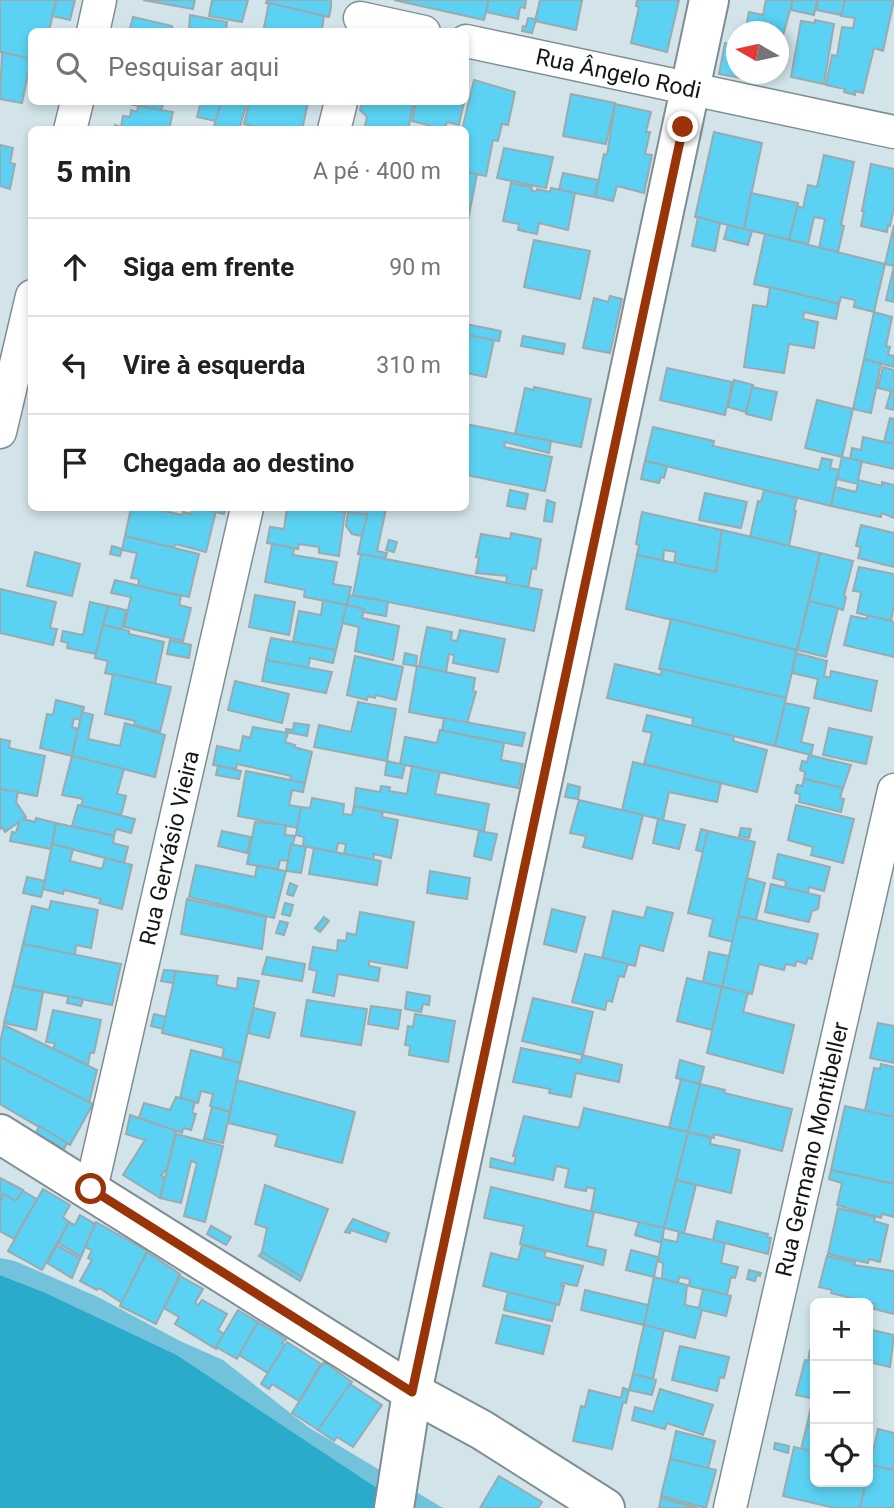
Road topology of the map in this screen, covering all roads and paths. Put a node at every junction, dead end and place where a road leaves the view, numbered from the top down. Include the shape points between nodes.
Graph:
1 (100, 0) edge
2 (709, 0) edge
3 (360, 16) edge
4 (94, 28) edge
5 (408, 28) edge
6 (469, 42) edge
7 (691, 89) junction
8 (75, 105) edge
9 (340, 105) edge
10 (71, 126) edge
11 (335, 126) edge
12 (894, 132) edge
13 (28, 313) edge
14 (0, 432) edge
15 (246, 511) edge
16 (894, 790) edge
17 (0, 1134) edge
18 (91, 1189) junction
19 (412, 1392) junction
20 (397, 1492) edge
21 (605, 1508) edge
22 (730, 1508) edge

1 - 4 street
2 - 7 street
3 - 5 street
6 - 7 street, Rua Ângelo Rodi
7 - 12 street, Rua Ângelo Rodi
7 - 19 street
8 - 10 street
9 - 11 street
13 - 14 street
15 - 18 street, Rua Gervásio Vieira
16 - 22 street, Rua Germano Montibeller
17 - 18 street
18 - 19 street
19 - 20 street
19 - 21 street

